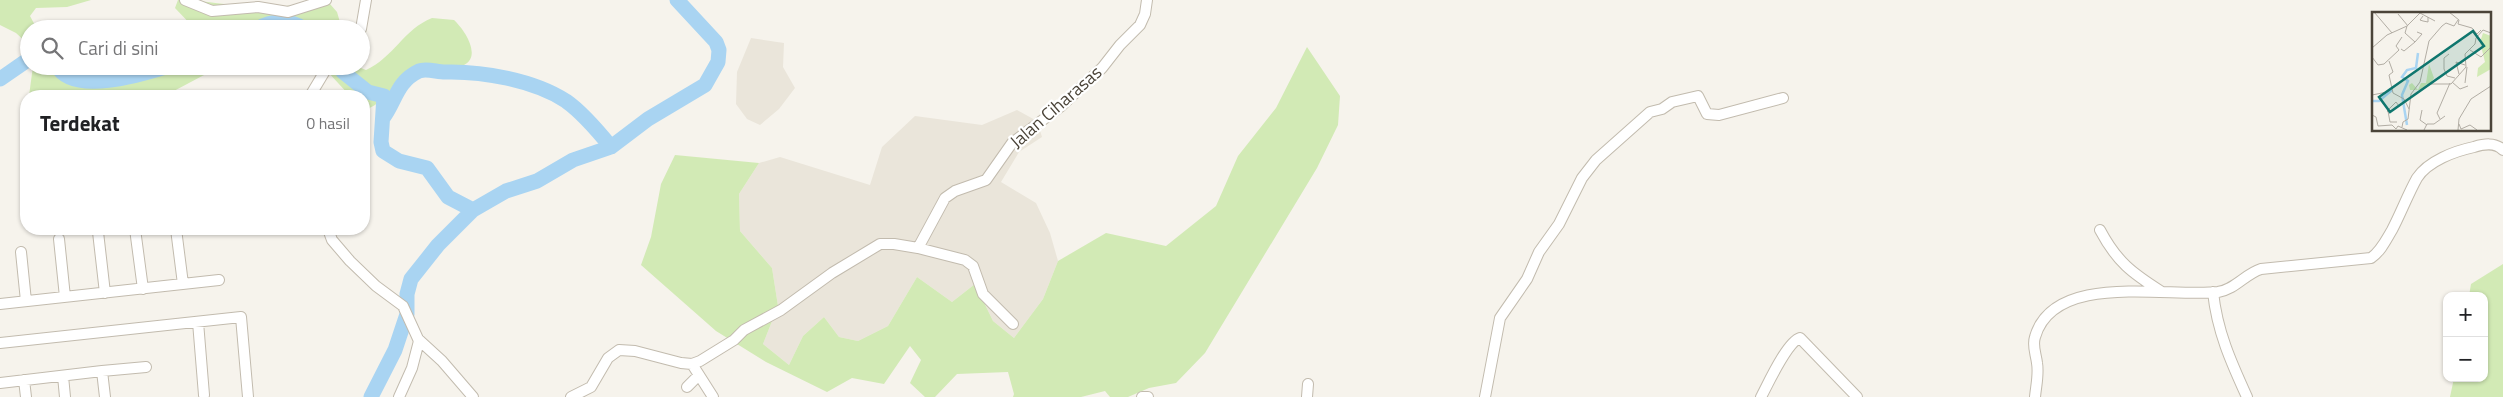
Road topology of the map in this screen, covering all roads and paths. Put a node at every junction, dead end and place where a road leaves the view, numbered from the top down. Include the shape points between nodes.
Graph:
1 (185, 0) edge
2 (326, 0) edge
3 (366, 0) edge
4 (1146, 0) edge
5 (363, 20) edge
6 (323, 75) edge
7 (314, 90) edge
8 (1783, 98) dead end
9 (2503, 150) edge
10 (2100, 230) dead end
11 (98, 235) edge
12 (136, 235) edge
13 (177, 235) edge
14 (330, 235) edge
15 (59, 239) dead end
16 (918, 248) junction
17 (21, 252) dead end
18 (219, 280) dead end
19 (183, 284) junction
20 (143, 289) junction
21 (2213, 292) junction
22 (105, 293) junction
23 (2164, 293) junction
24 (65, 297) junction
25 (26, 301) junction
26 (0, 304) edge
27 (198, 322) junction
28 (1013, 324) dead end
29 (418, 339) junction
30 (0, 343) edge
31 (692, 364) junction
32 (146, 367) dead end
33 (102, 372) junction
34 (699, 375) junction
35 (63, 376) junction
36 (24, 380) junction
37 (0, 383) edge
38 (1308, 384) dead end
39 (687, 387) dead end
40 (204, 395) dead end
41 (26, 397) edge
42 (65, 397) edge
43 (105, 397) edge
44 (248, 397) edge
45 (399, 397) edge
46 (473, 397) edge
47 (571, 397) edge
48 (712, 397) edge
49 (1142, 397) edge
50 (1148, 397) edge
51 (1307, 397) edge
52 (1485, 397) edge
53 (1761, 397) edge
54 (1857, 397) edge
55 (2034, 397) edge
56 (2248, 397) edge

1 - 2 street via 212,11 258,7 288,12
3 - 5 street
4 - 16 street, Jalan Ciharasas via 1140,25 1102,68 1060,107 1012,143 986,180 955,190 945,198
6 - 7 street
8 - 52 street via 1719,115 1707,114 1698,96 1672,102 1650,112 1596,160 1582,178 1527,279 1500,318
9 - 21 street via 2492,144 2467,148 2427,168 2418,177 2385,243 2371,258 2261,269 2234,287
10 - 23 street via 2110,250 2124,266
11 - 22 street
12 - 20 street
13 - 19 street
14 - 29 street via 350,261 404,308
15 - 24 street
16 - 28 street via 960,258 973,266 983,294
16 - 31 street via 886,244 874,247 832,272 781,310 744,330 713,354
17 - 25 street
18 - 19 street
19 - 20 street
20 - 22 street
21 - 23 street
21 - 56 street via 2226,352
22 - 24 street
23 - 55 street via 2104,291 2082,296 2056,309 2044,319 2034,338 2037,364
24 - 25 street
25 - 26 street
27 - 30 street
27 - 40 street
27 - 44 street via 241,317
29 - 45 street via 418,351
29 - 46 street
31 - 34 street
31 - 47 street via 619,350 608,358 591,387
32 - 33 street
33 - 35 street
33 - 43 street
34 - 39 street
34 - 48 street
35 - 36 street
35 - 42 street
36 - 37 street
36 - 41 street
38 - 51 street
49 - 50 street
53 - 54 street via 1784,356 1800,338

